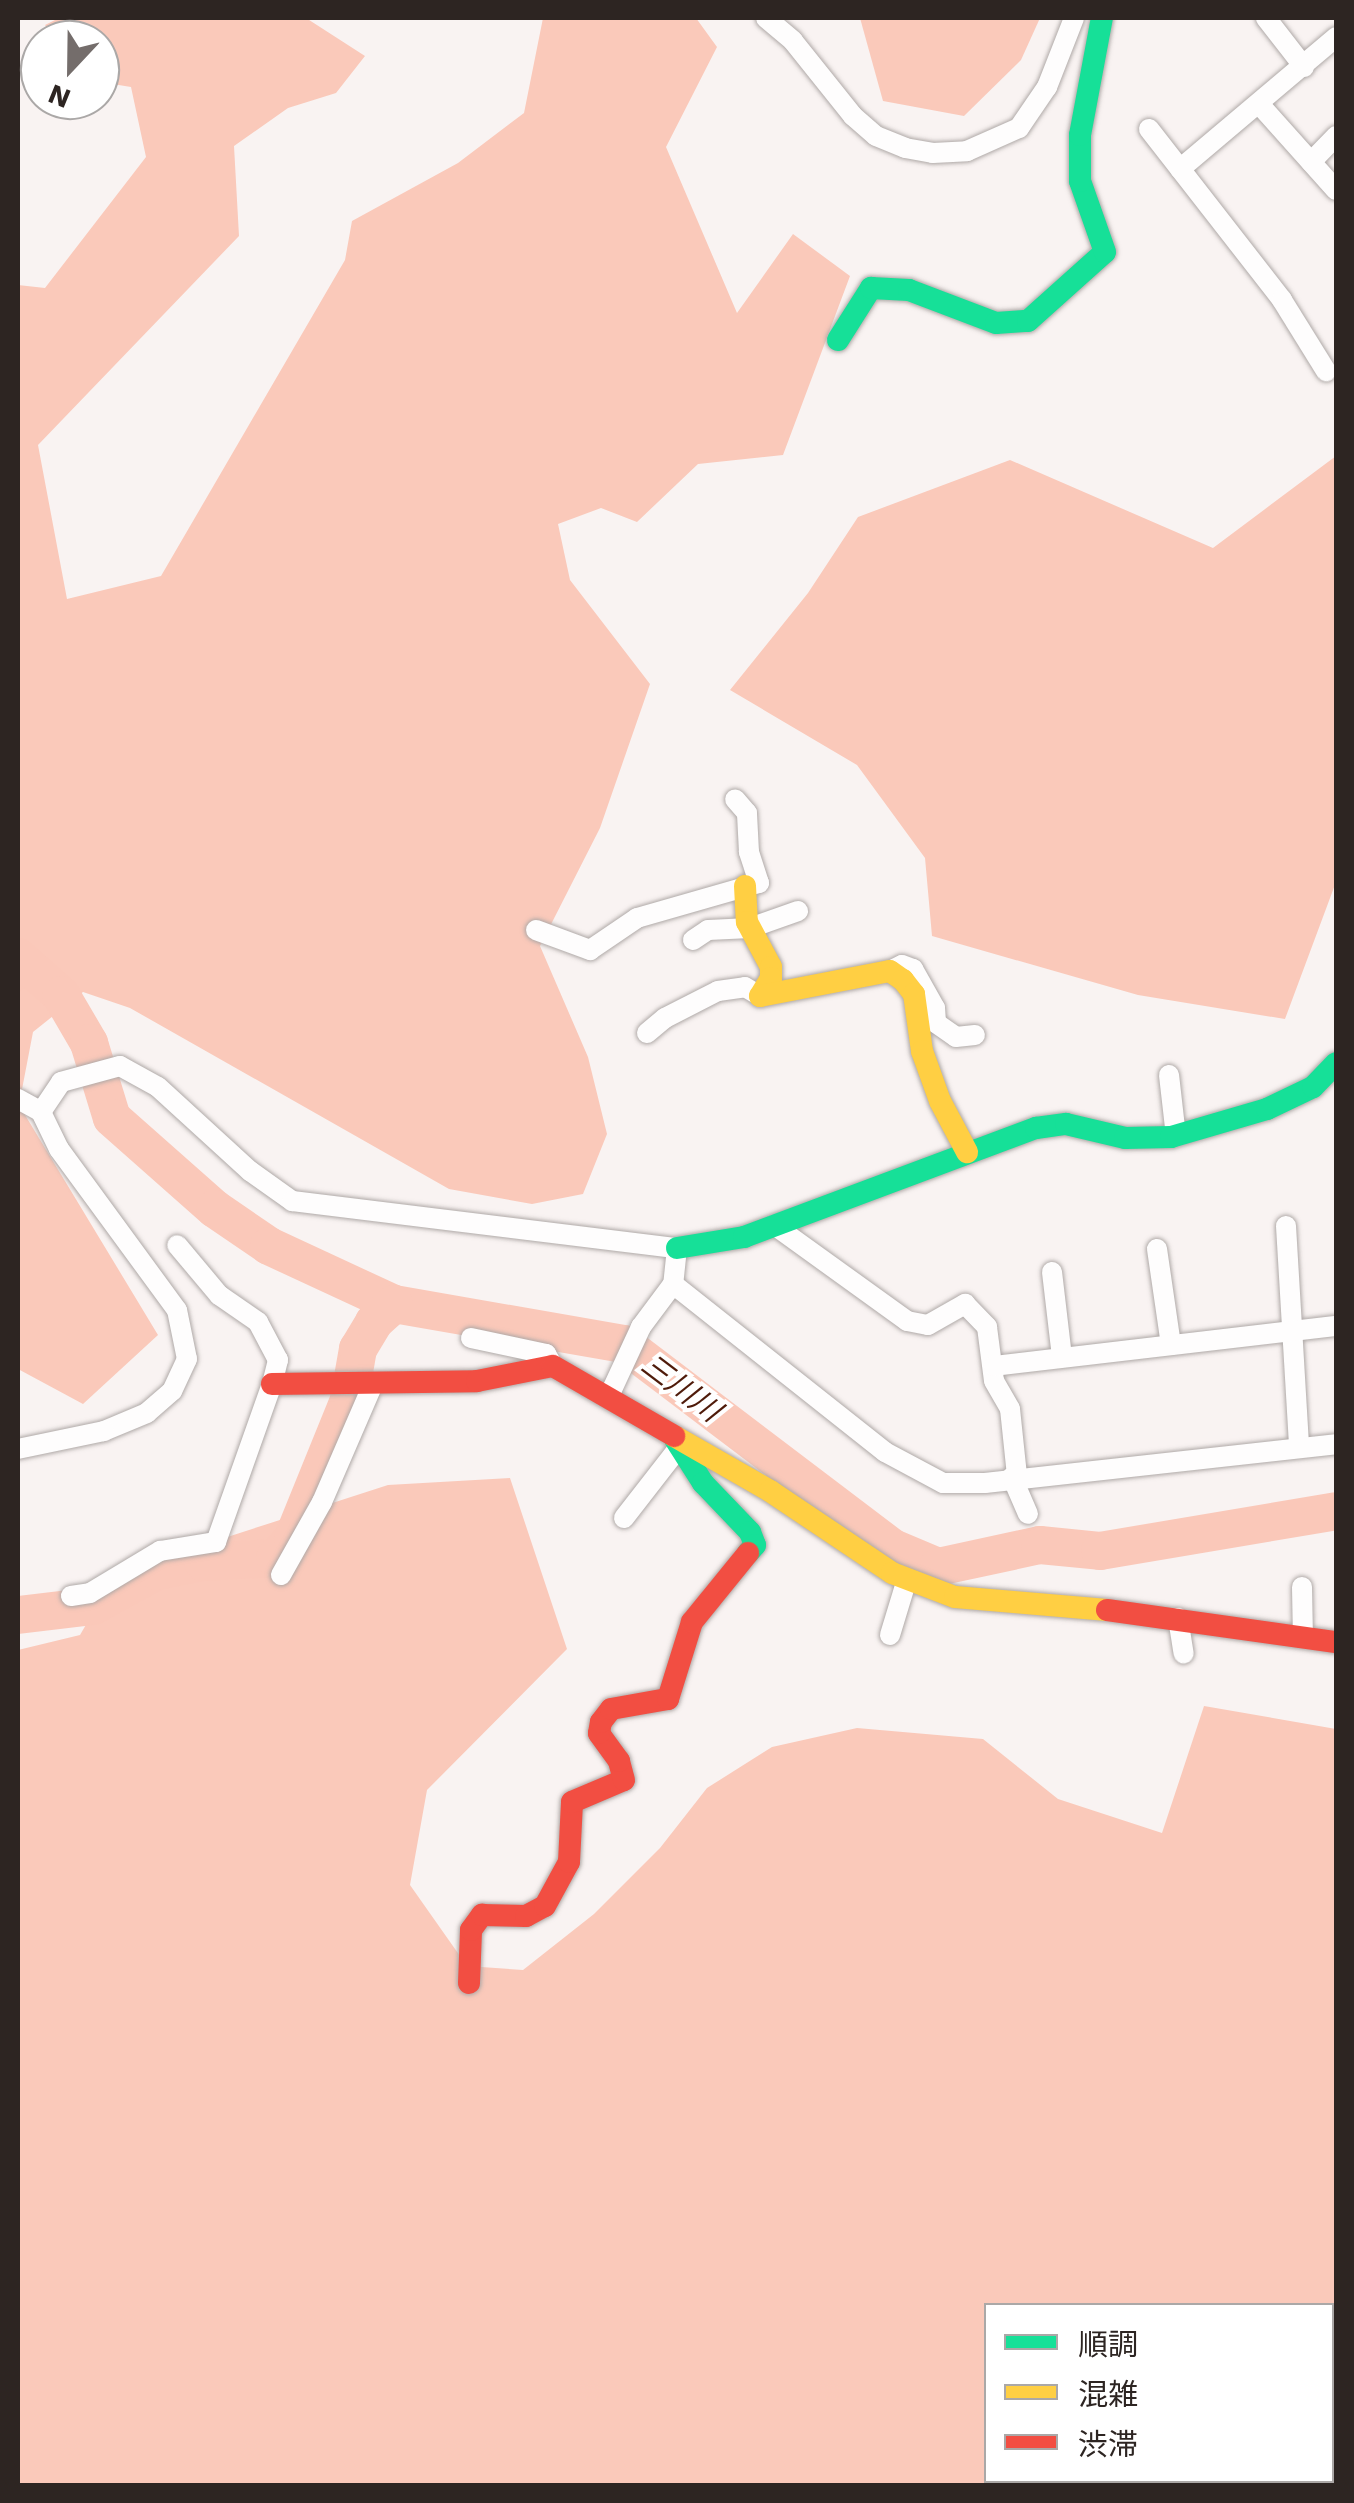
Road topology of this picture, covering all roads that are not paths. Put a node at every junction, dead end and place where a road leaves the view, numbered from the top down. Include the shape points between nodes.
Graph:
1 (766, 18) edge
2 (1074, 18) edge
3 (1102, 18) edge
4 (1266, 18) edge
5 (1336, 37) edge
6 (1304, 67) junction
7 (1260, 105) junction
8 (1149, 128) dead end
9 (1336, 136) edge
10 (1311, 162) junction
11 (1180, 168) junction
12 (1336, 190) edge
13 (838, 340) dead end
14 (1326, 370) dead end
15 (735, 799) dead end
16 (745, 886) junction
17 (798, 911) dead end
18 (750, 928) junction
19 (536, 930) dead end
20 (693, 940) dead end
21 (890, 970) junction
22 (760, 996) junction
23 (647, 1033) dead end
24 (975, 1034) dead end
25 (1336, 1063) edge
26 (1169, 1075) dead end
27 (18, 1099) edge
28 (41, 1112) junction
29 (1176, 1136) junction
30 (967, 1152) junction
31 (774, 1225) junction
32 (1286, 1226) dead end
33 (177, 1246) dead end
34 (677, 1248) junction
35 (1157, 1249) dead end
36 (1052, 1272) dead end
37 (673, 1284) junction
38 (1336, 1326) edge
39 (1294, 1332) junction
40 (471, 1338) dead end
41 (1171, 1344) junction
42 (1062, 1358) junction
43 (553, 1366) junction
44 (994, 1366) junction
45 (272, 1384) junction
46 (369, 1384) junction
47 (608, 1398) junction
48 (675, 1440) junction
49 (1298, 1446) junction
50 (1334, 1448) edge
51 (18, 1449) edge
52 (1015, 1476) junction
53 (1028, 1514) dead end
54 (624, 1518) dead end
55 (281, 1575) dead end
56 (908, 1579) junction
57 (1302, 1588) dead end
58 (71, 1596) dead end
59 (1178, 1618) junction
60 (890, 1635) dead end
61 (1304, 1637) junction
62 (1336, 1642) edge
63 (1184, 1654) dead end
64 (469, 1984) dead end

1 - 2 street via 876,136 933,153 968,152 1019,128 1047,87
3 - 13 street via 1080,135 1080,180 1105,252 1028,321 996,323 909,290 872,288
4 - 6 street
5 - 6 street
6 - 7 street
7 - 10 street
7 - 11 street
8 - 11 street
9 - 10 street
10 - 12 street
11 - 14 street via 1282,300
15 - 16 street via 747,813 759,882
16 - 18 street
16 - 19 street via 637,918 590,950
17 - 18 street
18 - 20 street via 708,930
18 - 22 street via 771,968
21 - 22 street
21 - 24 street via 914,969 936,1022 956,1037
21 - 30 street via 914,994 922,1050
22 - 23 street via 745,987 718,991
25 - 29 street via 1313,1087 1267,1108
26 - 29 street
27 - 28 street
28 - 34 street via 61,1082 120,1066 158,1086 292,1201
28 - 51 street via 59,1149 177,1310 187,1359 172,1391 147,1413 104,1431
29 - 30 street via 1124,1138 1066,1124
30 - 31 street
31 - 34 street
31 - 44 street via 907,1320 928,1325 964,1304 987,1328
32 - 39 street
33 - 45 street via 219,1295 258,1322 278,1360
34 - 37 street
35 - 41 street
36 - 42 street
37 - 47 street via 641,1328
37 - 52 street via 922,1476 942,1483
38 - 39 street
39 - 41 street
39 - 49 street
40 - 43 street via 546,1354
41 - 42 street
42 - 44 street
43 - 46 street via 477,1381
43 - 47 street
44 - 52 street via 1010,1408
45 - 46 street
45 - 58 street via 216,1542 160,1551 90,1593
46 - 55 street via 322,1502
47 - 48 street
48 - 54 street
48 - 56 street
48 - 64 street via 755,1545 692,1622 668,1699 612,1708 601,1722 599,1733 624,1780 572,1802 569,1862 546,1906 526,1916 482,1914 471,1930
49 - 50 street
49 - 52 street
52 - 53 street
56 - 59 street via 955,1597
56 - 60 street
57 - 61 street
59 - 61 street
59 - 63 street
61 - 62 street

